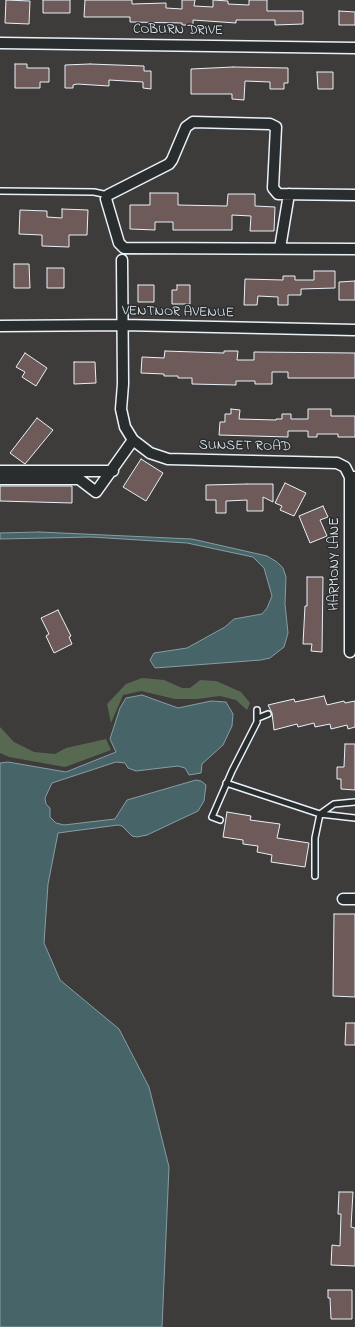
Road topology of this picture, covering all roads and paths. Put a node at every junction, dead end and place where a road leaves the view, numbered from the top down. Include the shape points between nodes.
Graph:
1 (0, 43) edge
2 (355, 48) edge
3 (0, 191) edge
4 (289, 194) junction
5 (108, 195) junction
6 (355, 195) edge
7 (280, 248) junction
8 (355, 249) edge
9 (122, 260) dead end
10 (0, 326) edge
11 (123, 326) junction
12 (355, 330) edge
13 (133, 440) junction
14 (0, 470) edge
15 (113, 471) junction
16 (352, 477) edge
17 (0, 479) edge
18 (350, 652) dead end
19 (257, 710) dead end
20 (268, 714) dead end
21 (258, 718) junction
22 (226, 783) junction
23 (355, 802) edge
24 (320, 814) junction
25 (355, 818) edge
26 (220, 820) dead end
27 (315, 876) dead end
28 (343, 899) dead end
29 (355, 899) edge

1 - 2 street, COBURN DRIVE
3 - 5 lane via 94,192
4 - 5 street via 278,194 273,188 277,130 273,125 193,122 186,127 169,164
4 - 6 street
4 - 7 street
5 - 7 street via 106,203 119,243 124,248
7 - 8 street
9 - 11 street
10 - 11 street, VENTNOR AVENUE
11 - 12 street, VENTNOR AVENUE
11 - 13 street via 123,384 120,409 125,427
13 - 15 street
13 - 16 street, SUNSET ROAD via 150,453 168,459 337,463
14 - 15 street
15 - 17 street via 96,492 79,479
16 - 18 street, HARMONY LANE
19 - 21 lane
20 - 21 lane
21 - 22 lane
22 - 24 lane
22 - 26 lane via 212,817
23 - 24 lane via 334,804
24 - 25 lane
24 - 27 lane via 312,861
28 - 29 street

